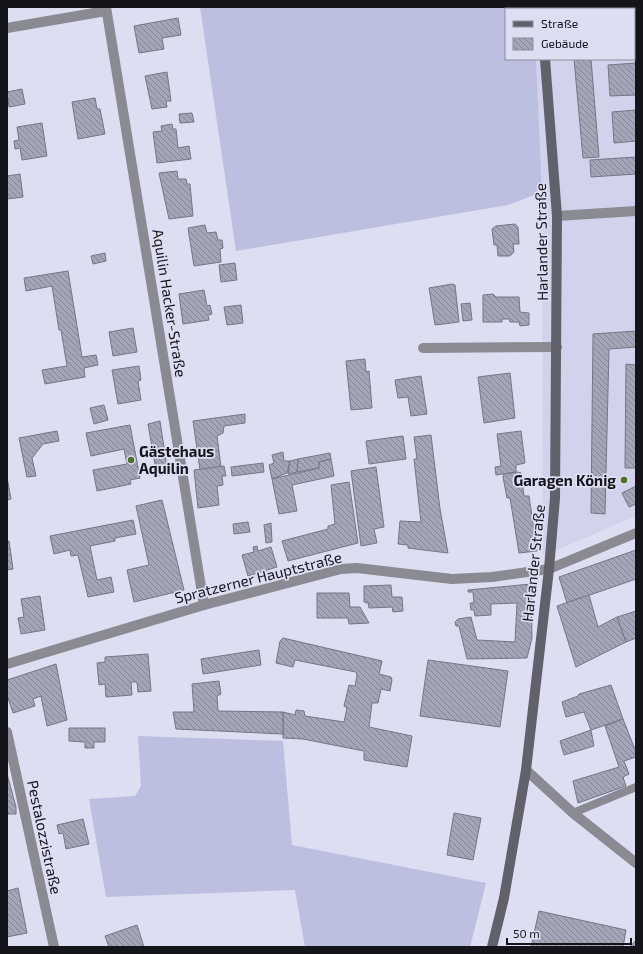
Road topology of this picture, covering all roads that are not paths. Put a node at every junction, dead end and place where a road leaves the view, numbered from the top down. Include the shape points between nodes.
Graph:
1 (106, 9) edge
2 (7, 28) edge
3 (544, 60) edge
4 (636, 211) edge
5 (557, 216) junction
6 (557, 347) junction
7 (423, 348) dead end
8 (636, 533) edge
9 (549, 569) junction
10 (204, 605) junction
11 (7, 664) edge
12 (7, 732) edge
13 (526, 770) junction
14 (636, 787) edge
15 (573, 813) junction
16 (636, 863) edge
17 (54, 947) edge
18 (492, 947) edge

1 - 2 street
1 - 10 street, Aquilin Hacker-Straße
3 - 5 main road, Harlander Straße
4 - 5 street
5 - 6 main road, Harlander Straße
6 - 7 street
6 - 9 main road, Harlander Straße via 555,498
8 - 9 street, Spratzerner Hauptstraße
9 - 10 street, Spratzerner Hauptstraße via 470,579 357,568 342,569
9 - 13 main road, Harlander Straße
10 - 11 street, Spratzerner Hauptstraße
12 - 17 street, Pestalozzistraße
13 - 15 street
13 - 18 main road, Harlander Straße via 504,898
14 - 15 lane
15 - 16 street

